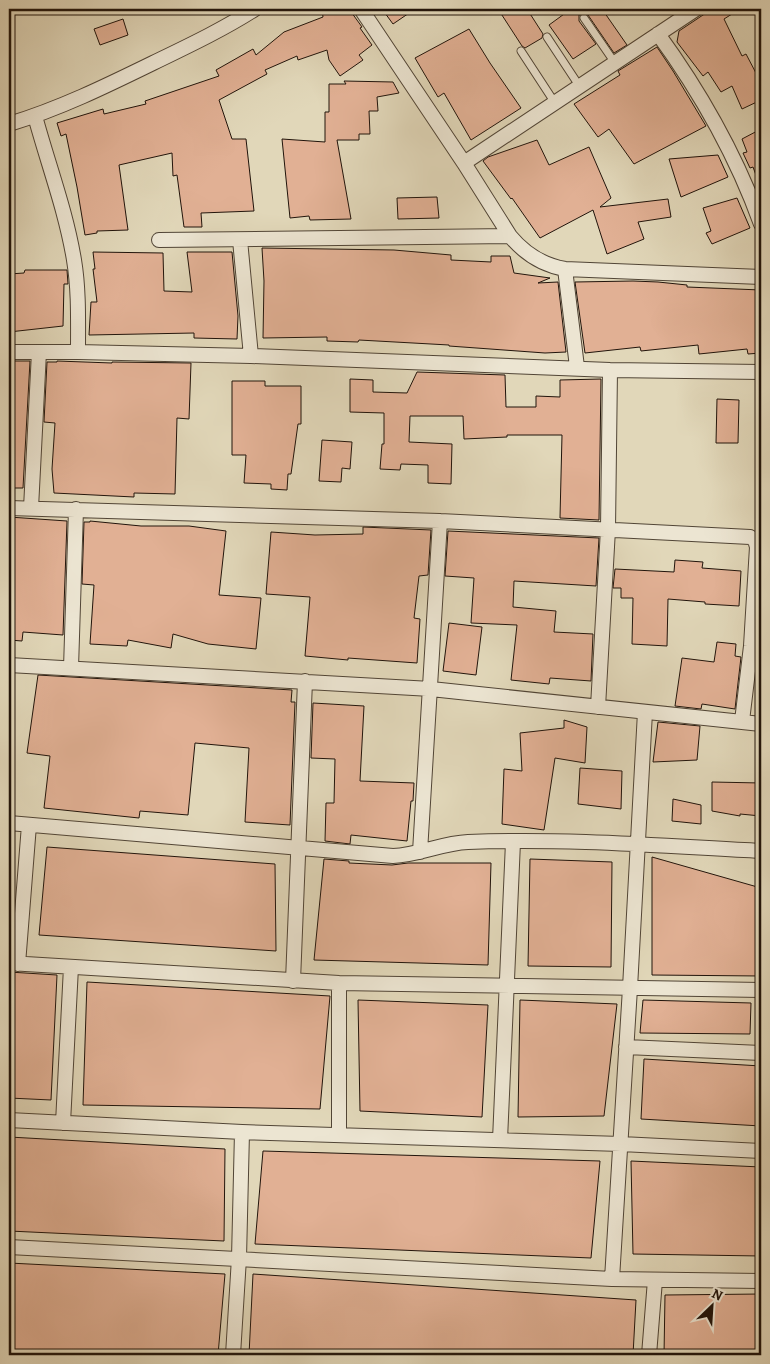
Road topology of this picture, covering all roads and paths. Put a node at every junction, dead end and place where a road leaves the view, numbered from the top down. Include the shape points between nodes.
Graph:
1 (255, 9) edge
2 (361, 9) edge
3 (696, 9) edge
4 (584, 18) dead end
5 (658, 34) junction
6 (547, 37) dead end
7 (521, 51) dead end
8 (614, 63) junction
9 (580, 86) junction
10 (554, 103) junction
11 (35, 116) junction
12 (9, 124) edge
13 (464, 163) junction
14 (761, 224) edge
15 (510, 236) junction
16 (159, 240) dead end
17 (240, 240) junction
18 (565, 270) junction
19 (761, 277) edge
20 (9, 352) edge
21 (39, 352) junction
22 (78, 352) junction
23 (251, 356) junction
24 (577, 367) junction
25 (610, 370) junction
26 (761, 372) edge
27 (9, 508) edge
28 (31, 508) junction
29 (76, 510) junction
30 (440, 521) junction
31 (608, 529) junction
32 (9, 665) edge
33 (71, 668) junction
34 (306, 681) junction
35 (431, 689) junction
36 (598, 707) junction
37 (645, 712) junction
38 (742, 721) junction
39 (761, 724) edge
40 (9, 823) edge
41 (29, 825) junction
42 (513, 842) junction
43 (638, 844) junction
44 (299, 848) junction
45 (420, 852) junction
46 (761, 852) edge
47 (13, 964) edge
48 (71, 967) junction
49 (293, 981) junction
50 (339, 983) junction
51 (507, 986) junction
52 (630, 988) junction
53 (761, 990) edge
54 (626, 1047) junction
55 (761, 1053) edge
56 (9, 1120) edge
57 (63, 1122) junction
58 (242, 1132) junction
59 (339, 1135) junction
60 (500, 1140) junction
61 (621, 1144) junction
62 (761, 1151) edge
63 (9, 1247) edge
64 (239, 1258) junction
65 (612, 1278) junction
66 (654, 1280) junction
67 (761, 1281) edge
68 (232, 1355) edge
69 (649, 1355) edge

1 - 11 street via 205,38 99,90
2 - 13 street
3 - 5 street
4 - 8 lane
5 - 8 street
5 - 14 street via 692,82 721,133
6 - 9 lane
7 - 10 lane
8 - 9 street
9 - 10 street
10 - 13 street
11 - 12 street
11 - 22 street via 74,259
13 - 15 street
15 - 17 street
15 - 18 street via 534,259
16 - 17 street
17 - 23 street
18 - 19 street
18 - 24 street
20 - 21 street
21 - 22 street
21 - 28 street
22 - 23 street
23 - 24 street
24 - 25 street
25 - 26 street
25 - 31 street
27 - 28 street
28 - 29 street
29 - 30 street
29 - 33 street
30 - 31 street
30 - 35 street
31 - 36 street
31 - 38 street via 750,537 755,540 751,646
32 - 33 street
33 - 34 street
34 - 35 street
34 - 44 street
35 - 36 street
35 - 45 street
36 - 37 street
37 - 38 street
37 - 43 street
38 - 39 street
40 - 41 street
41 - 44 street
41 - 47 street
42 - 43 street
42 - 45 street via 466,842
42 - 51 street
43 - 46 street
43 - 52 street
44 - 45 street via 393,856
44 - 49 street
47 - 48 street
48 - 49 street
48 - 57 street
49 - 50 street
50 - 51 street
50 - 59 street
51 - 52 street
51 - 60 street
52 - 53 street
52 - 54 street
54 - 55 street
54 - 61 street
56 - 57 street
57 - 58 street
58 - 59 street
58 - 64 street
59 - 60 street
60 - 61 street
61 - 62 street
61 - 65 street
63 - 64 street
64 - 65 street
64 - 68 street
65 - 66 street
66 - 67 street
66 - 69 street

